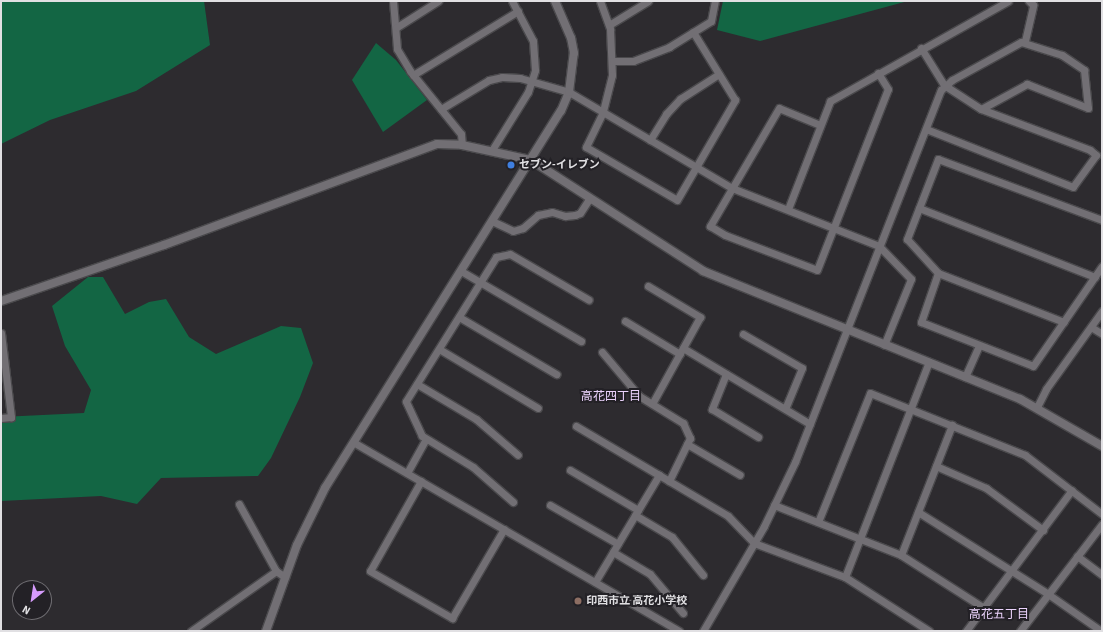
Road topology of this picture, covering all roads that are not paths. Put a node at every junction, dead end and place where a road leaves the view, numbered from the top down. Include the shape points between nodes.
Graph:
1 (393, 1) edge
2 (438, 1) edge
3 (512, 1) edge
4 (555, 1) edge
5 (600, 1) edge
6 (648, 1) edge
7 (715, 1) edge
8 (1008, 1) edge
9 (1029, 1) edge
10 (518, 11) junction
11 (609, 25) junction
12 (397, 27) junction
13 (693, 32) junction
14 (1025, 41) junction
15 (921, 48) junction
16 (613, 61) junction
17 (878, 72) junction
18 (719, 74) junction
19 (413, 75) junction
20 (533, 82) junction
21 (944, 85) junction
22 (569, 92) junction
23 (441, 109) junction
24 (981, 109) junction
25 (603, 112) junction
26 (820, 125) junction
27 (926, 129) junction
28 (650, 140) junction
29 (462, 145) junction
30 (492, 150) junction
31 (531, 160) junction
32 (697, 166) junction
33 (732, 188) junction
34 (590, 198) junction
35 (919, 208) junction
36 (788, 209) junction
37 (1102, 220) edge
38 (492, 221) junction
39 (833, 228) junction
40 (879, 246) junction
41 (1102, 266) edge
42 (461, 271) junction
43 (938, 273) junction
44 (1095, 277) junction
45 (480, 283) junction
46 (648, 286) dead end
47 (589, 300) dead end
48 (1, 301) edge
49 (1102, 311) edge
50 (459, 317) junction
51 (624, 320) dead end
52 (1064, 322) junction
53 (1091, 327) junction
54 (845, 331) junction
55 (1, 333) edge
56 (743, 334) dead end
57 (1102, 334) edge
58 (581, 341) dead end
59 (884, 345) junction
60 (979, 346) junction
61 (439, 349) junction
62 (682, 351) junction
63 (602, 352) dead end
64 (929, 362) junction
65 (556, 374) dead end
66 (726, 374) junction
67 (965, 377) junction
68 (416, 384) junction
69 (652, 404) junction
70 (1037, 407) junction
71 (538, 408) dead end
72 (785, 409) junction
73 (910, 409) junction
74 (1, 418) edge
75 (810, 424) junction
76 (952, 425) junction
77 (576, 426) dead end
78 (758, 437) dead end
79 (426, 438) junction
80 (353, 442) junction
81 (687, 444) junction
82 (1102, 446) edge
83 (518, 455) dead end
84 (936, 466) junction
85 (570, 470) dead end
86 (407, 474) junction
87 (659, 475) junction
88 (740, 476) dead end
89 (421, 481) junction
90 (669, 481) junction
91 (1072, 490) junction
92 (513, 502) dead end
93 (238, 504) dead end
94 (550, 505) dead end
95 (774, 505) junction
96 (636, 512) junction
97 (918, 512) junction
98 (1102, 514) edge
99 (818, 522) junction
100 (1102, 524) edge
101 (504, 530) junction
102 (1043, 530) junction
103 (860, 539) junction
104 (754, 543) junction
105 (618, 544) junction
106 (613, 552) junction
107 (901, 555) junction
108 (1077, 556) junction
109 (276, 571) junction
110 (1012, 571) junction
111 (703, 575) dead end
112 (1102, 575) edge
113 (285, 577) junction
114 (845, 577) junction
115 (595, 582) junction
116 (1048, 594) junction
117 (984, 608) junction
118 (683, 613) dead end
119 (201, 628) edge
120 (191, 631) edge
121 (266, 631) edge
122 (679, 631) edge
123 (703, 631) edge
124 (929, 631) edge
125 (966, 631) edge
126 (1020, 631) edge
127 (1101, 631) edge

1 - 12 street
2 - 12 street
3 - 10 street
4 - 22 street via 571,38 574,67
5 - 11 street
6 - 11 street
7 - 13 street via 711,21
8 - 15 street
9 - 14 street via 1033,5
10 - 19 street
10 - 20 street via 533,41
11 - 16 street
12 - 19 street via 397,49
13 - 16 street via 661,52 645,58
13 - 18 street
14 - 21 street
14 - 24 street via 1062,55 1084,70 1088,108 1027,84
15 - 17 street
15 - 21 street
16 - 25 street via 610,87
17 - 26 street via 830,101
17 - 39 street via 888,89
18 - 28 street via 680,98 666,114
18 - 32 street via 735,100
19 - 23 street
20 - 22 street
20 - 23 street via 514,77 494,78
20 - 30 street
21 - 24 street
21 - 27 street
22 - 25 street
22 - 31 street via 562,111
23 - 29 street via 461,134
24 - 27 street via 1078,148 1090,150 1096,155 1073,187
25 - 28 street
25 - 32 street via 586,147 677,200
26 - 33 street via 779,108
26 - 36 street
27 - 40 street
28 - 32 street
29 - 30 street
29 - 48 street via 437,144 164,245
30 - 31 street
31 - 34 street
31 - 38 street
32 - 33 street
33 - 36 street
33 - 39 street via 710,226 725,235 817,270
34 - 38 street via 580,213 565,216 552,212 538,215 523,228 513,231
34 - 54 street via 703,271
35 - 37 street via 938,159
35 - 43 street via 907,239
35 - 44 street
36 - 39 street
38 - 42 street
39 - 40 street
40 - 54 street
40 - 59 street via 911,279
41 - 44 street
42 - 45 street
42 - 80 street
43 - 52 street
43 - 60 street via 921,322
44 - 52 street
45 - 47 street via 496,256 510,254
45 - 50 street
45 - 58 street
46 - 62 street via 700,317
49 - 53 street
50 - 61 street
50 - 65 street
51 - 62 street
52 - 60 street via 1033,366
53 - 57 street
53 - 70 street via 1046,389
54 - 59 street
54 - 75 street
55 - 74 street via 11,417
56 - 72 street via 802,368
59 - 64 street
60 - 67 street
61 - 68 street
61 - 71 street
62 - 66 street
62 - 69 street
63 - 69 street via 639,396
64 - 67 street
64 - 73 street
66 - 72 street
66 - 78 street via 712,410
67 - 70 street
68 - 79 street via 406,401 422,436
68 - 83 street via 476,419
69 - 81 street via 683,423 690,438
70 - 82 street
72 - 75 street
73 - 76 street
73 - 99 street via 870,393
73 - 103 street
75 - 95 street
76 - 84 street
76 - 91 street via 1025,456
77 - 87 street
79 - 86 street
79 - 92 street via 472,466
80 - 86 street
80 - 113 street via 324,488
81 - 88 street
81 - 90 street
84 - 97 street
84 - 102 street via 986,488
85 - 96 street
86 - 89 street
87 - 90 street
87 - 96 street
89 - 101 street
89 - 101 street via 370,571 452,618
90 - 104 street via 728,516
91 - 98 street
91 - 102 street
93 - 109 street
94 - 105 street
95 - 99 street
95 - 104 street
96 - 105 street
96 - 111 street via 672,537
97 - 107 street
97 - 110 street
99 - 103 street
100 - 108 street
101 - 115 street
102 - 110 street
103 - 107 street
103 - 114 street
104 - 114 street
104 - 123 street
105 - 106 street
106 - 115 street
106 - 118 street via 650,574
107 - 117 street
108 - 112 street
108 - 116 street
109 - 113 street
109 - 119 street
110 - 116 street
110 - 117 street
113 - 121 street
114 - 124 street
115 - 122 street
116 - 126 street
116 - 127 street
117 - 125 street
119 - 120 street

